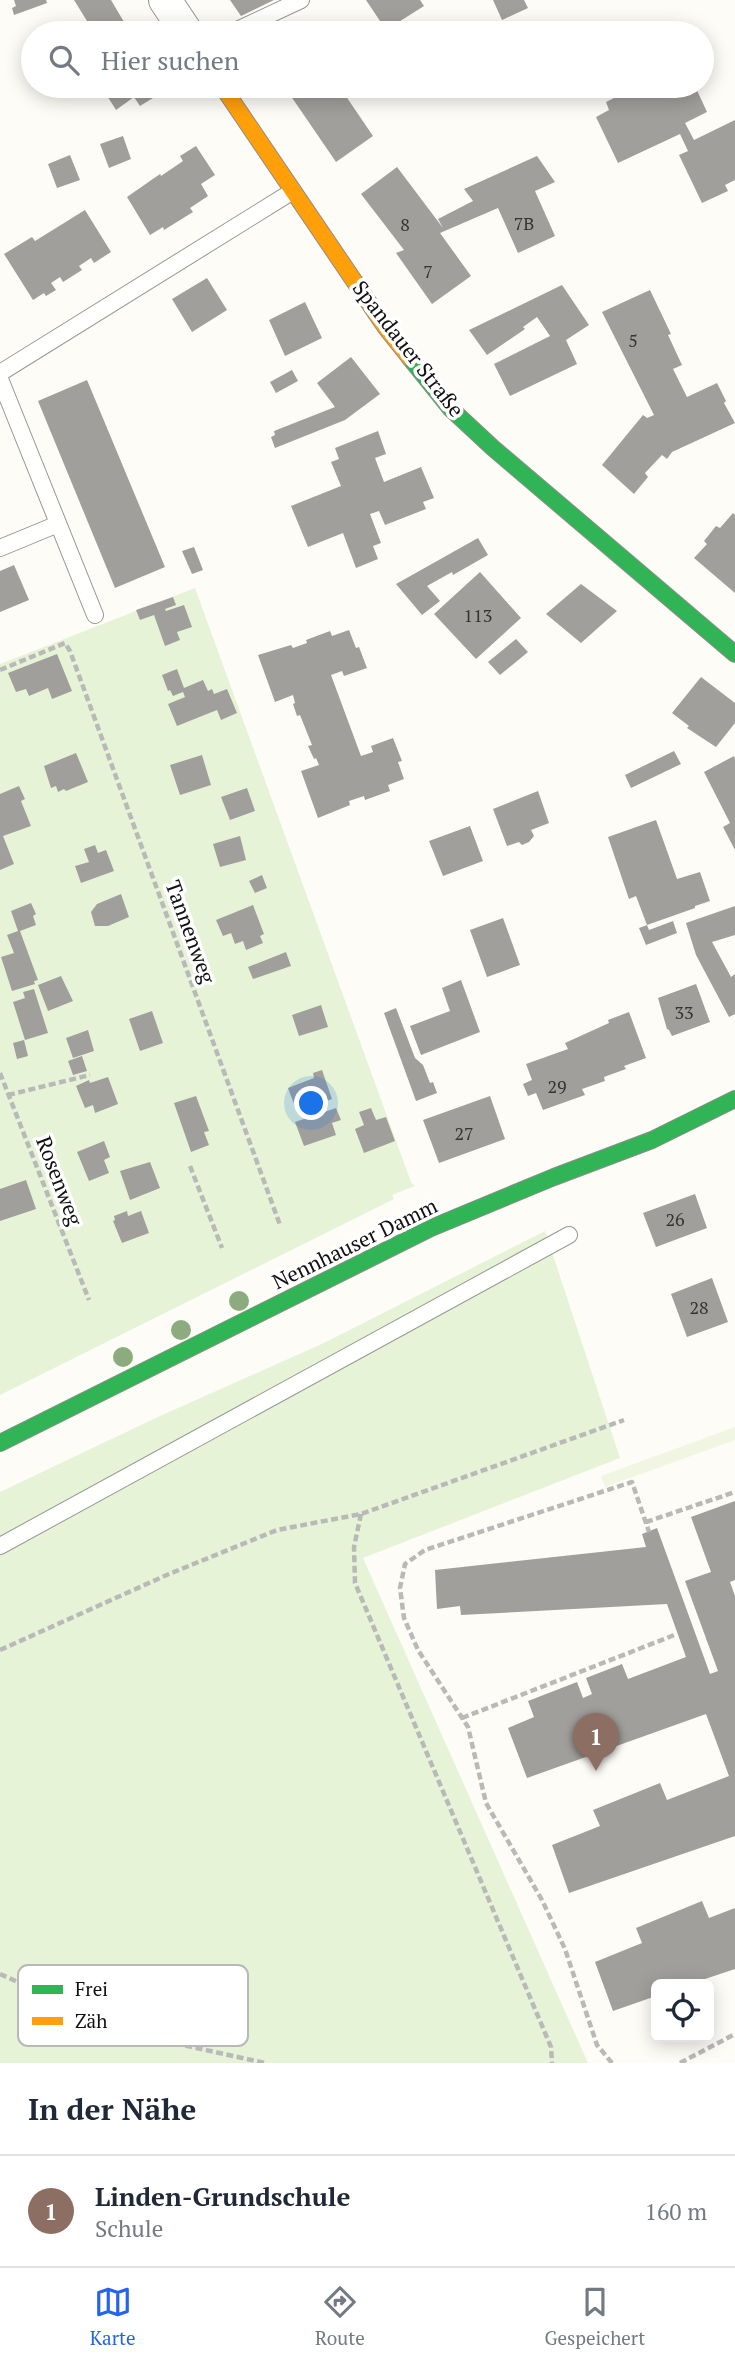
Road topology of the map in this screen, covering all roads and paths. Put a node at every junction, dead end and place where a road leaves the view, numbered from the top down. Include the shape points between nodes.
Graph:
1 (164, 0) edge
2 (301, 0) edge
3 (179, 21) edge
4 (256, 21) edge
5 (230, 98) edge
6 (293, 191) junction
7 (0, 373) edge
8 (0, 380) edge
9 (58, 524) junction
10 (0, 548) edge
11 (95, 615) dead end
12 (735, 654) edge
13 (0, 670) edge
14 (0, 1073) edge
15 (90, 1075) dead end
16 (8, 1095) junction
17 (735, 1098) edge
18 (190, 1166) dead end
19 (280, 1225) dead end
20 (569, 1235) dead end
21 (222, 1248) dead end
22 (89, 1300) dead end
23 (624, 1420) dead end
24 (0, 1443) edge
25 (735, 1492) edge
26 (361, 1514) junction
27 (646, 1522) junction
28 (649, 1532) dead end
29 (0, 1546) edge
30 (677, 1634) dead end
31 (0, 1650) edge
32 (463, 1718) junction
33 (0, 1974) edge
34 (18, 1982) edge
35 (735, 2034) edge
36 (188, 2046) edge
37 (265, 2063) edge
38 (552, 2063) edge
39 (612, 2063) edge
40 (680, 2063) edge

1 - 3 street
2 - 4 lane
5 - 6 street, Spandauer Straße
6 - 7 lane
6 - 12 street, Spandauer Straße via 386,328 451,409
8 - 9 lane
9 - 10 lane
9 - 11 lane
13 - 19 path, Tannenweg via 65,643 70,651
14 - 16 path, Rosenweg
15 - 16 path
16 - 22 path, Rosenweg
17 - 24 street, Nennhauser Damm via 652,1140 440,1224
18 - 21 path
20 - 29 lane
23 - 26 path
25 - 27 path
26 - 31 path via 277,1530
26 - 38 path via 354,1546 355,1583 551,2047
27 - 28 path
27 - 32 path via 632,1482 425,1550 405,1564 400,1588 404,1618 418,1650
30 - 32 path
32 - 39 path via 486,1803 542,1900 565,1950 597,2045
33 - 34 path
35 - 40 path
36 - 37 path

